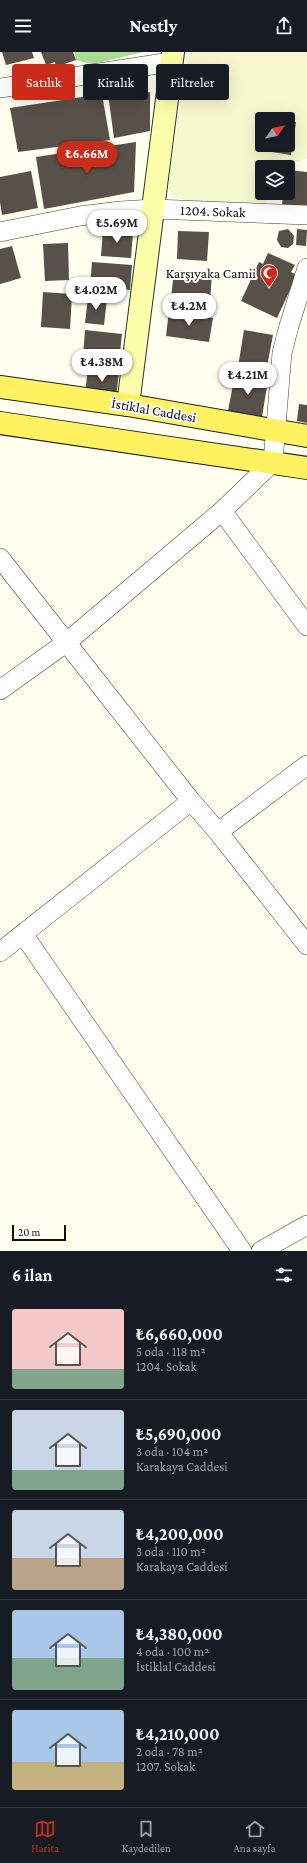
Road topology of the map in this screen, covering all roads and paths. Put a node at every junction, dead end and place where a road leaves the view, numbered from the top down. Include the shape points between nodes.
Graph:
1 (172, 57) edge
2 (0, 88) edge
3 (154, 210) junction
4 (307, 215) edge
5 (0, 232) edge
6 (307, 268) edge
7 (0, 387) edge
8 (128, 405) junction
9 (0, 423) edge
10 (275, 431) junction
11 (307, 436) edge
12 (273, 462) junction
13 (307, 468) edge
14 (222, 511) junction
15 (0, 558) edge
16 (307, 626) edge
17 (67, 642) junction
18 (0, 690) edge
19 (307, 765) edge
20 (191, 801) junction
21 (218, 832) junction
22 (23, 934) junction
23 (307, 945) edge
24 (0, 952) edge
25 (307, 1225) edge
26 (242, 1251) edge
27 (261, 1251) edge

1 - 2 street
1 - 3 street
3 - 4 street, 1204. Sokak
3 - 5 street, 1204. Sokak via 80,216
3 - 8 street
6 - 10 street via 282,353
7 - 8 main road, İstiklal Caddesi
8 - 10 main road, İstiklal Caddesi
9 - 12 main road
10 - 11 main road, İstiklal Caddesi
10 - 12 street
12 - 13 main road
12 - 14 street
14 - 16 street
14 - 17 street
15 - 17 street
17 - 18 street
17 - 20 street
19 - 21 street
20 - 21 street
20 - 22 street
21 - 23 street
22 - 24 street
22 - 26 street
25 - 27 street

